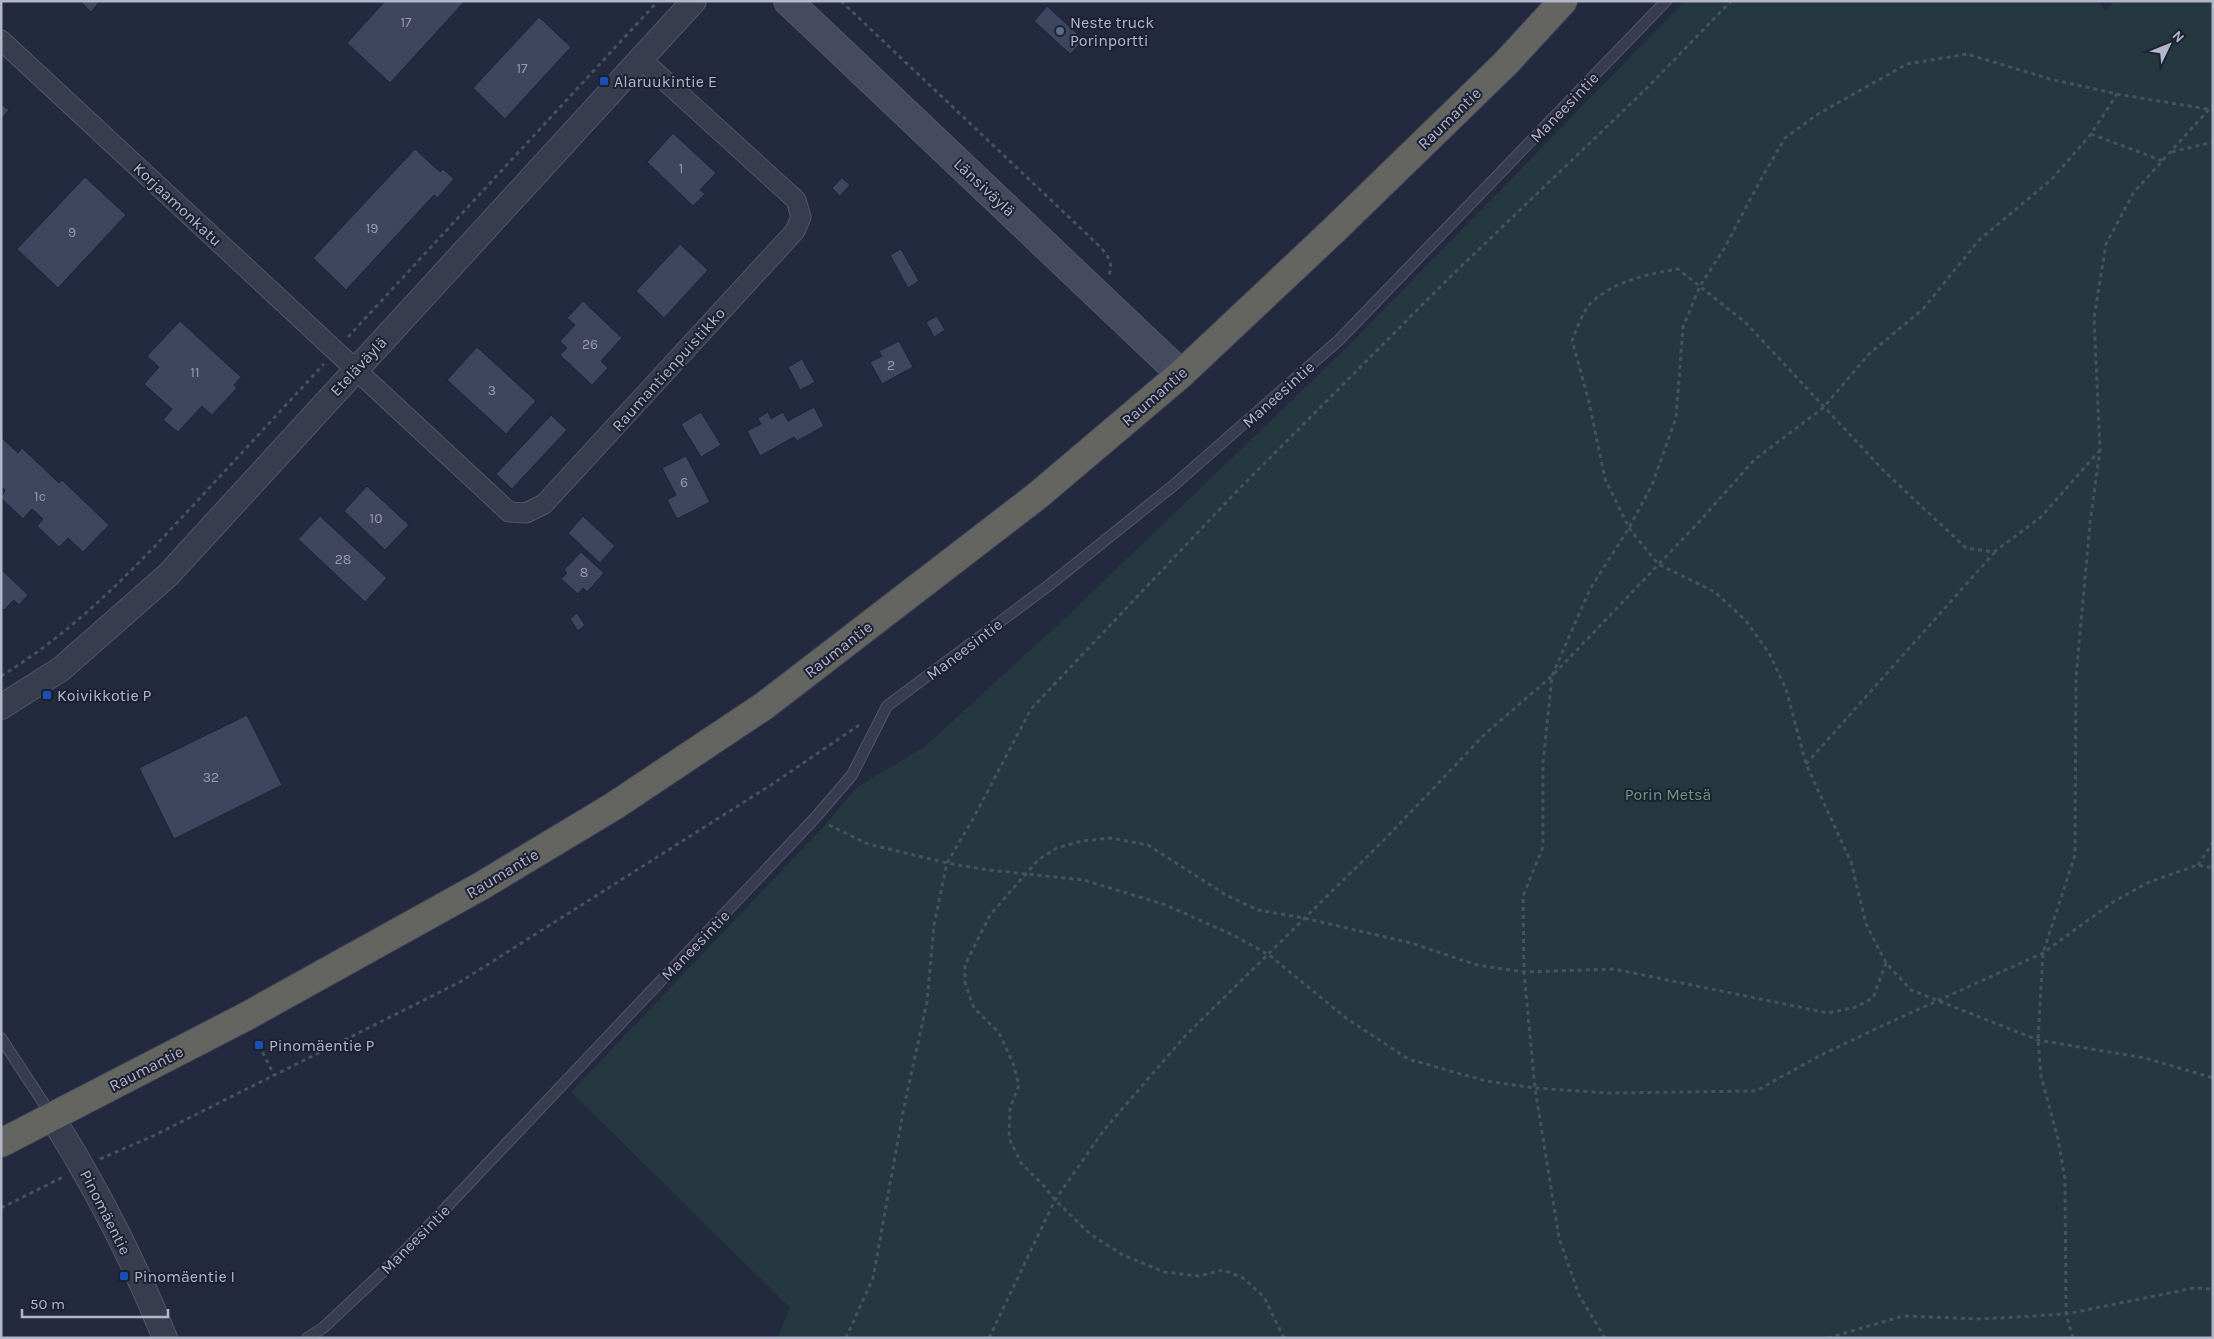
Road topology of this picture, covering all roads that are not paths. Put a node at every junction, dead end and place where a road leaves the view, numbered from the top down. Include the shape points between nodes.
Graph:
1 (694, 1) edge
2 (788, 1) edge
3 (1563, 1) edge
4 (1666, 1) edge
5 (1, 40) edge
6 (641, 59) junction
7 (356, 369) junction
8 (1181, 374) junction
9 (1, 707) edge
10 (1, 1038) edge
11 (52, 1117) junction
12 (1, 1143) edge
13 (165, 1338) edge
14 (307, 1338) edge

1 - 6 street, Eteläväylä
2 - 8 main road, Länsiväylä
3 - 8 highway, Raumantie via 1506,63 1334,232
4 - 14 lane, Maneesintie via 1339,340 1167,491 1048,586 887,706 852,775 815,818 404,1252 323,1328
5 - 7 street, Korjaamonkatu
6 - 7 street, Eteläväylä
6 - 7 street, Raumantienpuistikko via 796,200 801,217 795,231 544,504 526,513 509,512
7 - 9 street, Eteläväylä via 168,575 61,669
8 - 11 highway, Raumantie via 1037,496 764,706 614,806 422,919 245,1017
10 - 11 lane
11 - 12 highway, Raumantie
11 - 13 street, Pinomäentie via 83,1166 144,1287

